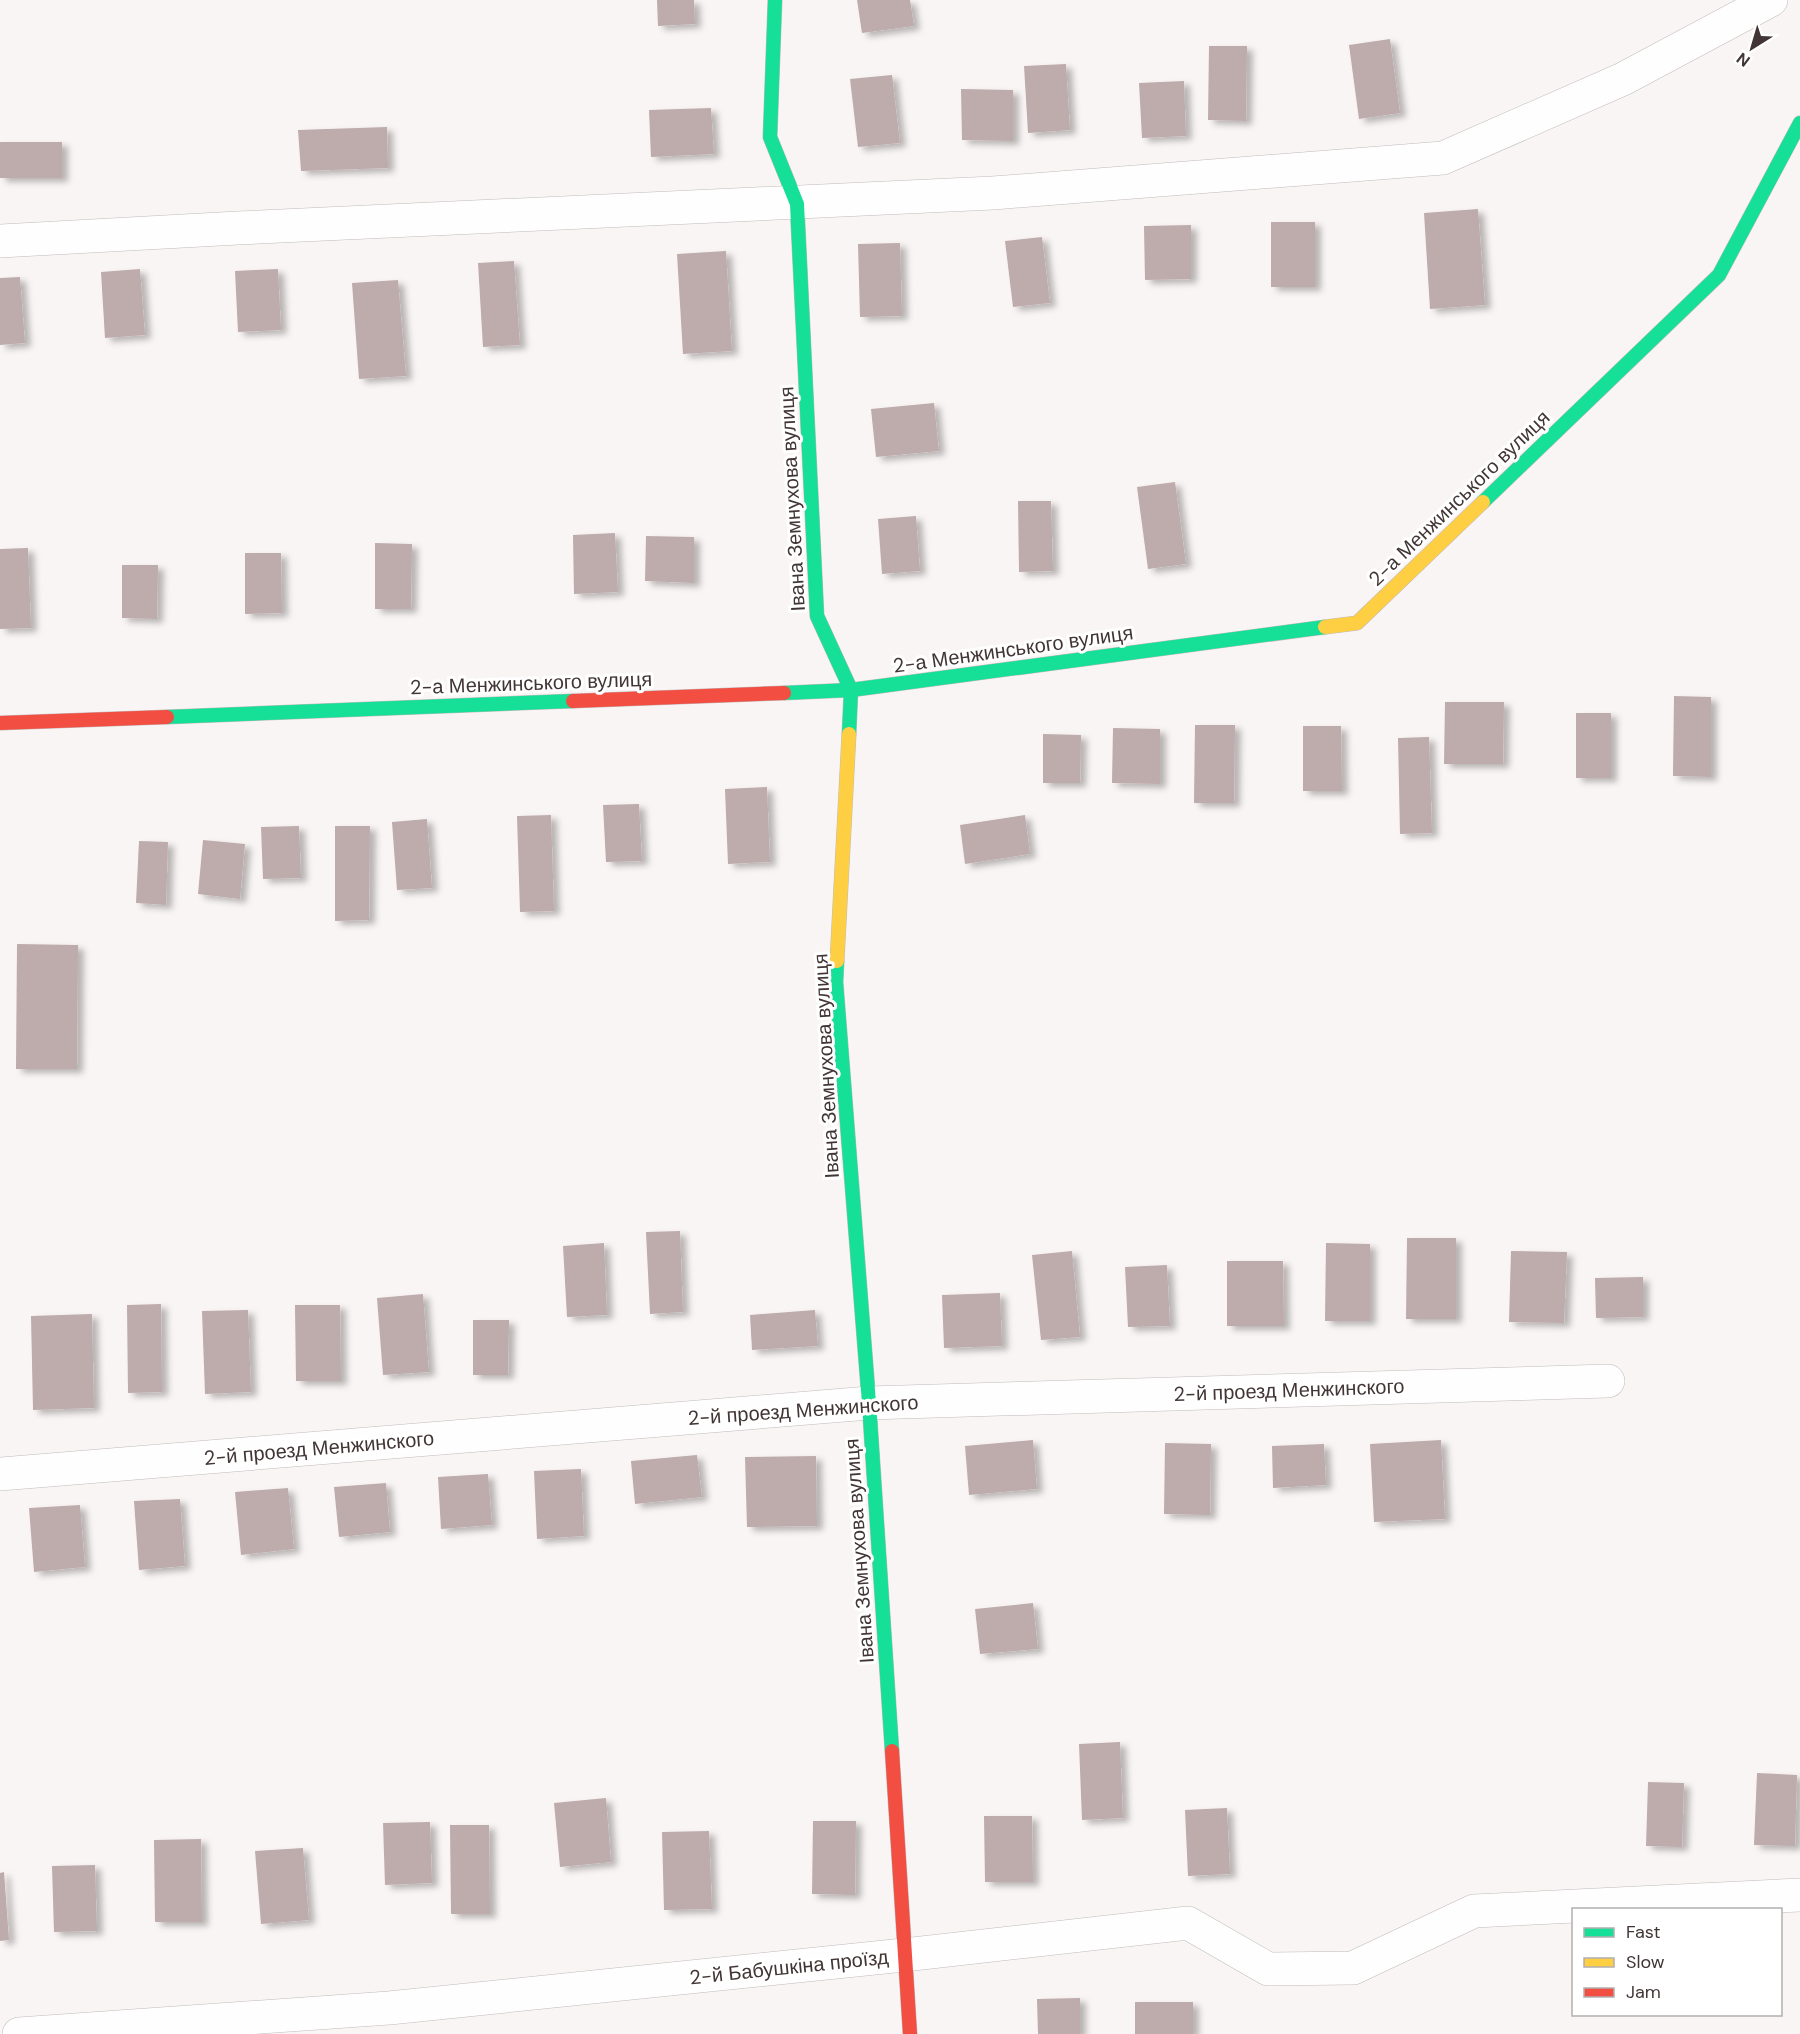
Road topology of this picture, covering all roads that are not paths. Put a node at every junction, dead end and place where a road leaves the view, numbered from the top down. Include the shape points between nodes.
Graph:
1 (775, 0) edge
2 (1771, 0) edge
3 (1800, 123) edge
4 (797, 204) junction
5 (0, 241) edge
6 (851, 690) junction
7 (0, 723) edge
8 (1608, 1381) dead end
9 (869, 1403) junction
10 (0, 1474) edge
11 (1800, 1895) edge
12 (904, 1955) junction
13 (389, 2008) junction
14 (19, 2034) edge
15 (361, 2034) edge
16 (910, 2034) edge

1 - 4 street, Івана Земнухова вулиця via 770,137
2 - 4 street via 1623,79 1443,158
3 - 6 street, 2-а Менжинського вулиця via 1719,275 1357,623
4 - 5 street
4 - 6 street, Івана Земнухова вулиця via 817,616
6 - 7 street, 2-а Менжинського вулиця
6 - 9 street, Івана Земнухова вулиця via 836,982
8 - 9 street, 2-й проезд Менжинского
9 - 10 street, 2-й проезд Менжинского
9 - 12 street, Івана Земнухова вулиця
11 - 12 street, 2-й Бабушкіна проїзд via 1474,1911 1353,1968 1268,1969 1188,1923
12 - 13 street, 2-й Бабушкіна проїзд
12 - 16 street, Івана Земнухова вулиця
13 - 14 street, 2-й Бабушкіна проїзд
13 - 15 street

